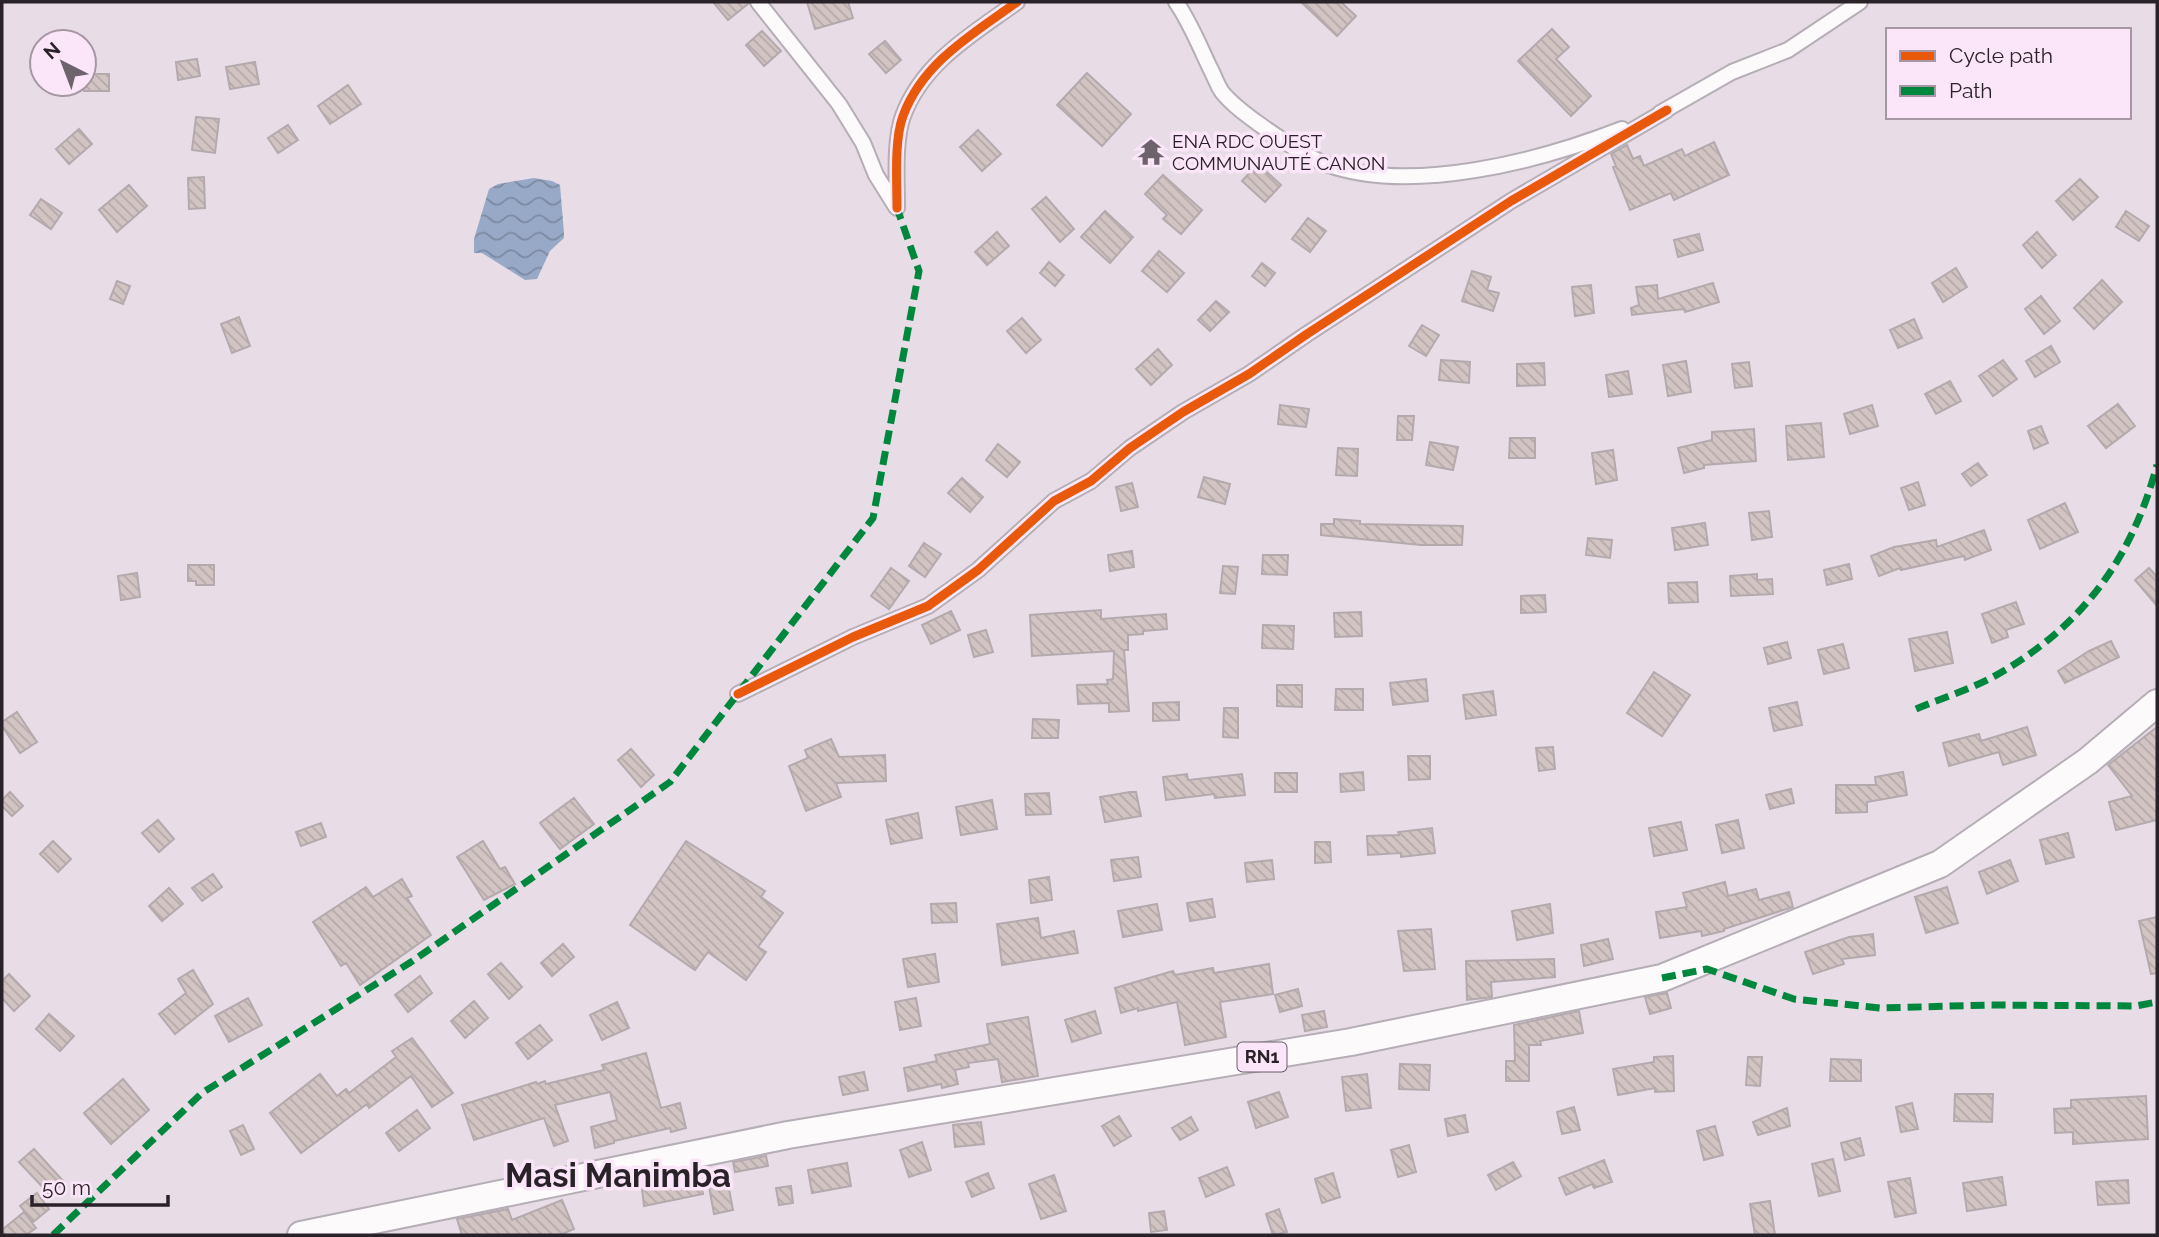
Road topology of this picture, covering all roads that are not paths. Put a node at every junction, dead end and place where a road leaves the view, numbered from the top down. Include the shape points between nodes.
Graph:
1 (758, 2) edge
2 (1017, 2) edge
3 (1176, 2) edge
4 (1860, 2) edge
5 (1667, 110) junction
6 (738, 694) dead end
7 (2157, 703) edge
8 (301, 1235) edge

1 - 2 street via 839,104 897,208 902,117 917,89 930,69 955,47
3 - 5 street via 1221,91 1298,150 1349,170 1429,176 1509,163 1557,151
4 - 5 street via 1788,50 1732,72
5 - 6 street via 1511,201 1249,374 1183,412 1091,481 1054,501 978,569 928,606
7 - 8 highway, RN1 via 2088,761 1940,864 1662,978 1351,1042 788,1135

